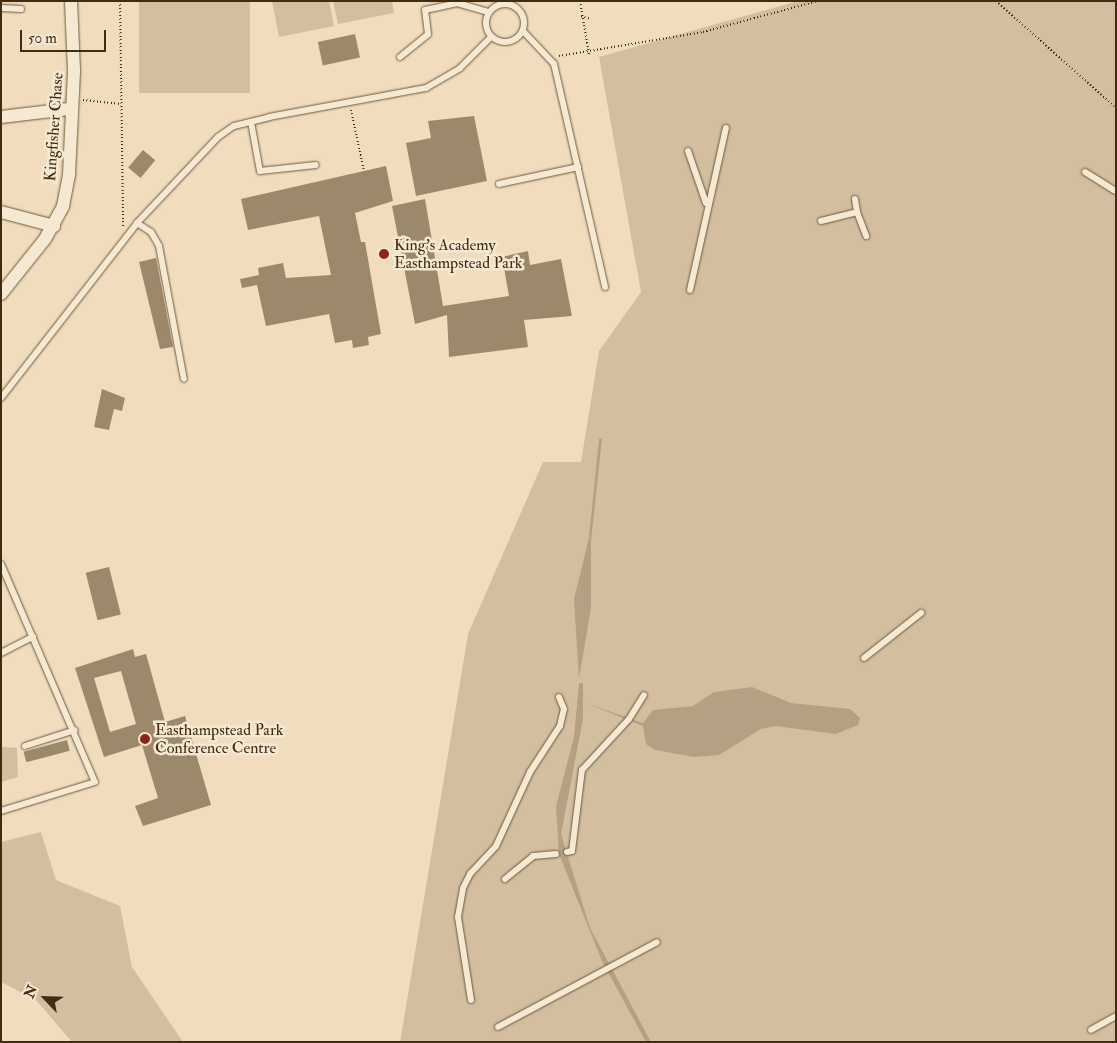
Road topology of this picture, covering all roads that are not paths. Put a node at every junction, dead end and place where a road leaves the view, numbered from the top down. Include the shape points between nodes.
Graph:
1 (71, 1) edge
2 (517, 4) edge
3 (1, 8) edge
4 (21, 9) dead end
5 (489, 12) junction
6 (523, 31) junction
7 (491, 37) junction
8 (400, 57) dead end
9 (70, 104) junction
10 (1, 117) edge
11 (251, 122) junction
12 (726, 128) dead end
13 (688, 151) dead end
14 (316, 165) dead end
15 (578, 166) junction
16 (1085, 172) dead end
17 (499, 184) dead end
18 (1116, 190) edge
19 (855, 199) dead end
20 (706, 202) junction
21 (1, 212) edge
22 (857, 212) junction
23 (822, 221) dead end
24 (137, 223) junction
25 (54, 226) junction
26 (866, 236) dead end
27 (605, 286) dead end
28 (690, 290) dead end
29 (1, 294) edge
30 (184, 379) dead end
31 (1, 398) edge
32 (1, 564) edge
33 (921, 613) dead end
34 (33, 637) junction
35 (1, 653) edge
36 (864, 658) dead end
37 (644, 695) dead end
38 (559, 698) dead end
39 (75, 730) junction
40 (25, 746) dead end
41 (1, 811) edge
42 (567, 852) dead end
43 (556, 854) dead end
44 (505, 879) dead end
45 (657, 942) dead end
46 (471, 1000) dead end
47 (1116, 1016) edge
48 (498, 1027) dead end
49 (1091, 1030) dead end

1 - 9 street, Kingfisher Chase via 75,57
2 - 5 lane via 501,4
2 - 6 lane via 524,18
3 - 4 lane
5 - 7 lane via 486,25
5 - 8 lane via 457,3 425,10 428,34
6 - 7 lane via 506,43
6 - 15 lane via 550,56
7 - 11 lane via 460,68 426,88
9 - 10 street
9 - 25 street, Kingfisher Chase via 69,174
11 - 14 lane via 260,171
11 - 24 lane via 218,137
12 - 20 lane
13 - 20 lane
15 - 17 lane
15 - 27 lane
16 - 18 lane
19 - 22 lane
20 - 28 lane
21 - 25 street
22 - 23 lane
22 - 26 lane
24 - 30 lane via 151,232 159,246
24 - 31 lane
25 - 29 street, Kingfisher Chase
32 - 34 lane
33 - 36 lane
34 - 35 lane
34 - 39 lane
37 - 42 lane via 629,719 582,770 572,851
38 - 46 lane via 564,709 560,726 530,772 496,846 470,874 463,888 458,917
39 - 40 lane
39 - 41 lane via 95,782
43 - 44 lane via 533,856
45 - 48 lane
47 - 49 lane

